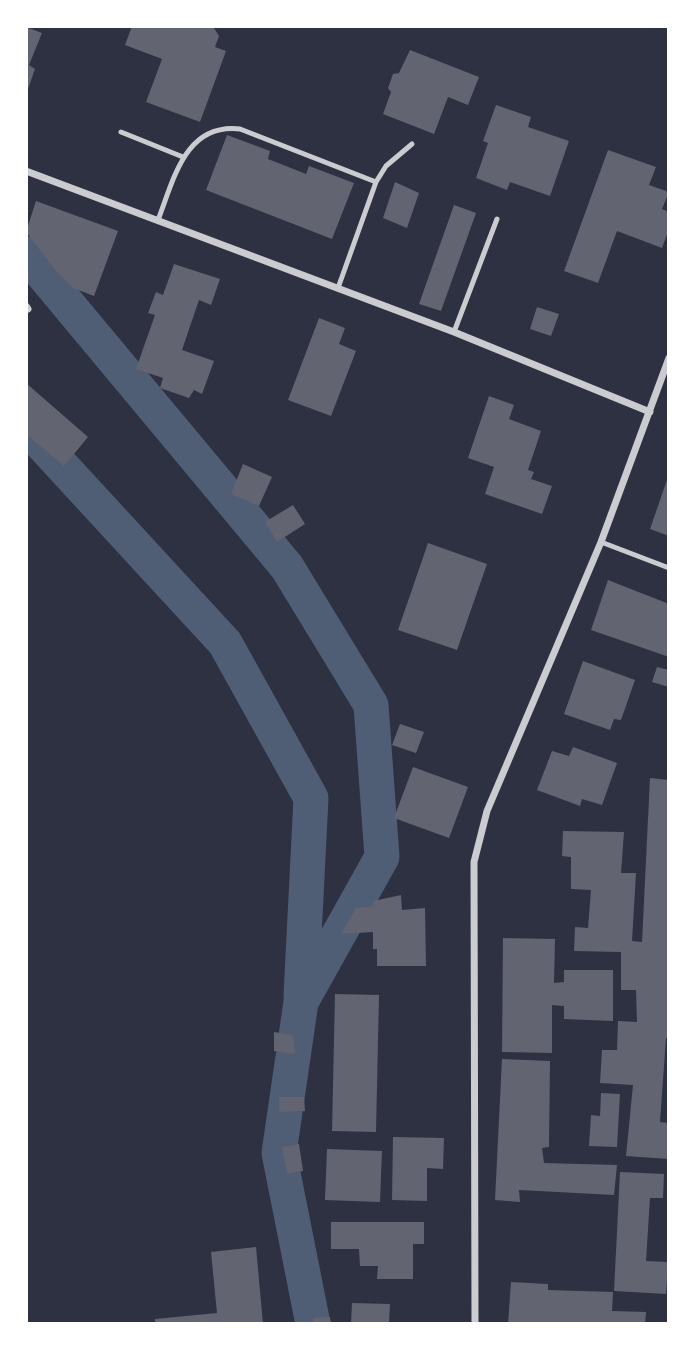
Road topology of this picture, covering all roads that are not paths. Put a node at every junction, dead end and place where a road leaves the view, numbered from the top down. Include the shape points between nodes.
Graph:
1 (121, 132) dead end
2 (412, 144) dead end
3 (183, 157) junction
4 (26, 171) edge
5 (376, 181) junction
6 (158, 219) junction
7 (497, 219) dead end
8 (338, 288) junction
9 (454, 332) junction
10 (669, 358) edge
11 (650, 412) junction
12 (601, 542) junction
13 (669, 568) edge
14 (475, 1324) edge

1 - 3 lane
2 - 5 lane
3 - 5 lane via 210,132 240,129
3 - 6 lane
4 - 6 street
5 - 8 lane
6 - 8 street
7 - 9 lane
8 - 9 street
9 - 11 street
10 - 11 street
11 - 12 street
12 - 13 lane
12 - 14 street via 487,811 474,862

